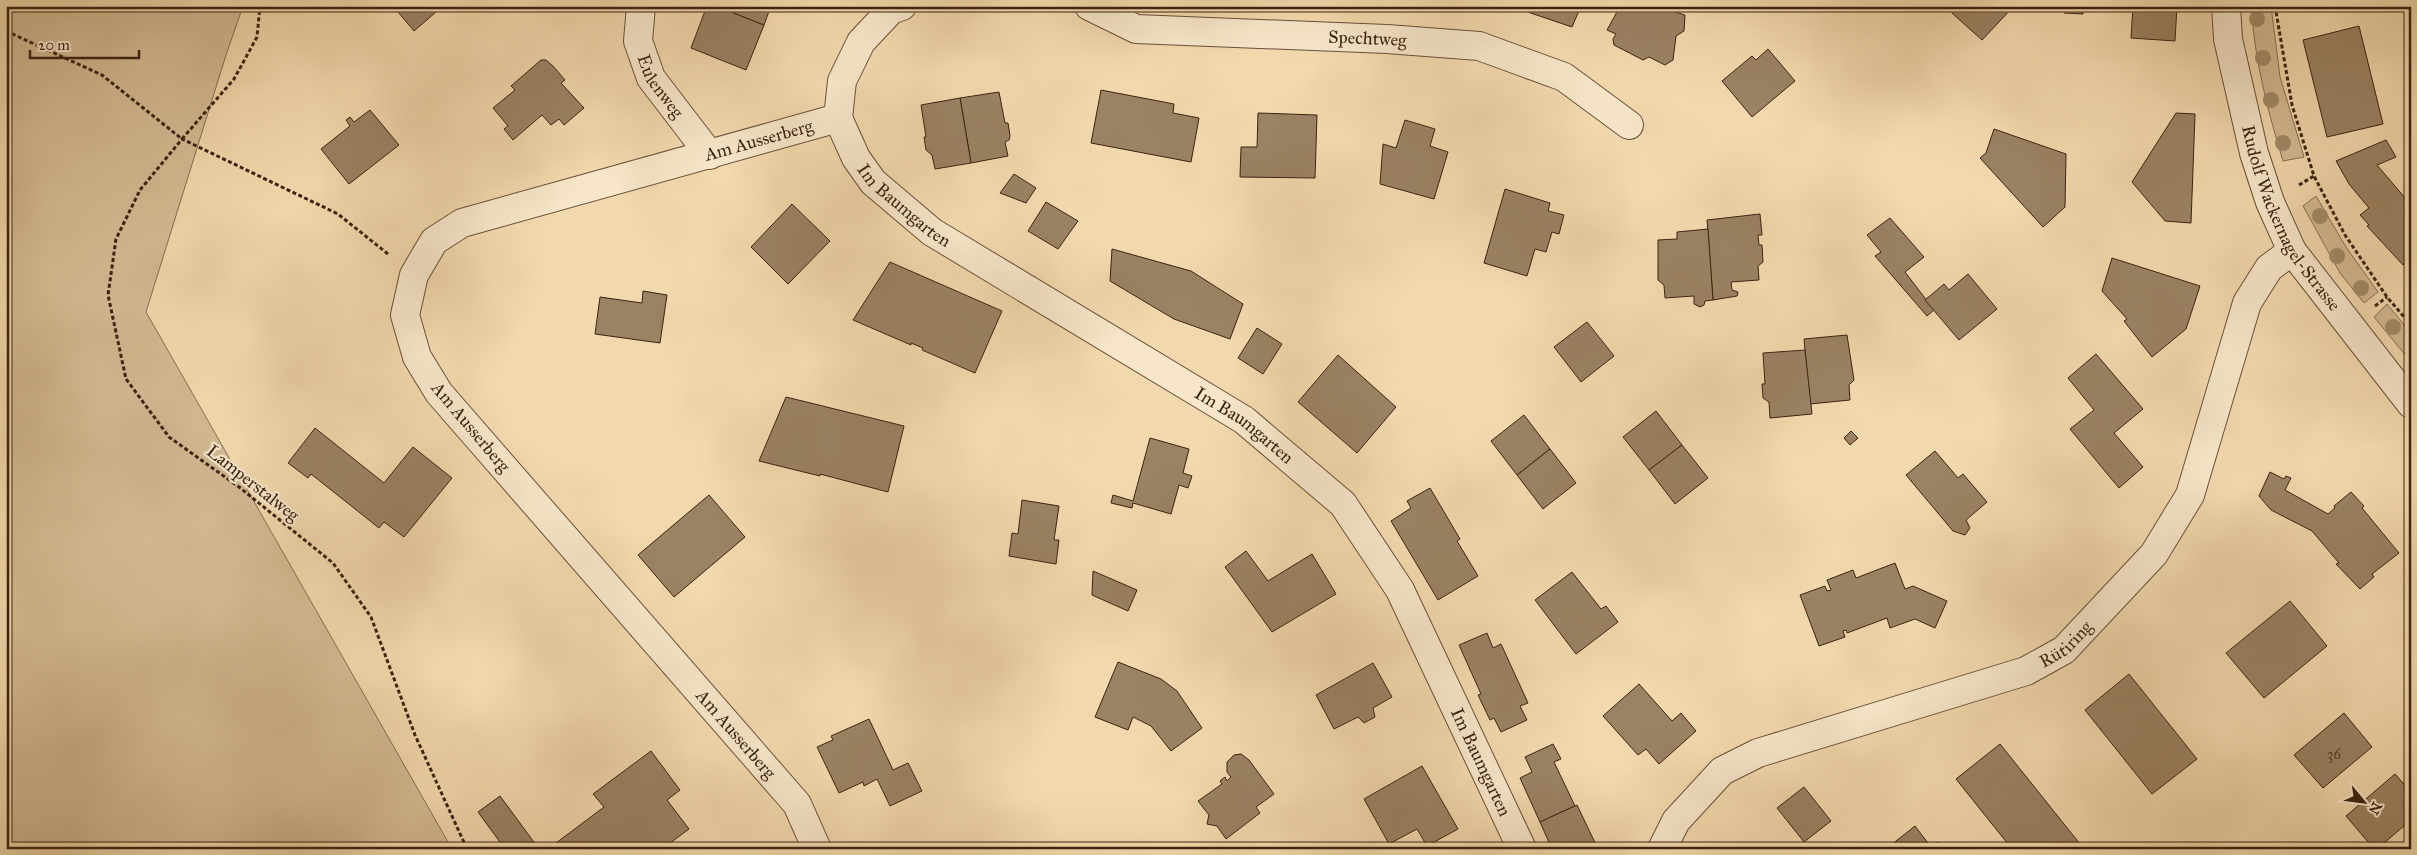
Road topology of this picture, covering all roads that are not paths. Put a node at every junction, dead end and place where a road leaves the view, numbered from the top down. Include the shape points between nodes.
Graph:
1 (641, 6) edge
2 (902, 6) edge
3 (1089, 6) edge
4 (2226, 6) edge
5 (838, 118) junction
6 (1629, 125) dead end
7 (710, 155) junction
8 (2292, 251) junction
9 (2411, 404) edge
10 (817, 849) edge
11 (1522, 849) edge
12 (1662, 849) edge

1 - 7 street, Eulenweg via 638,40 651,78
2 - 5 street via 891,10 861,42 842,81
3 - 6 street, Spechtweg via 1136,29 1387,38 1480,46 1564,77
4 - 8 street, Rudolf Wackernagel-Strasse via 2228,39 2254,153 2270,202
5 - 7 street, Am Ausserberg
5 - 11 street, Im Baumgarten via 856,158 872,182 932,232 1244,420 1343,504 1400,590
7 - 10 street, Am Ausserberg via 462,223 434,241 414,275 405,314 417,357 439,392 797,804
8 - 9 street, Rudolf Wackernagel-Strasse
8 - 12 street, Rütiring via 2269,268 2246,303 2190,495 2154,554 2064,650 2026,671 1758,753 1722,770 1676,821

